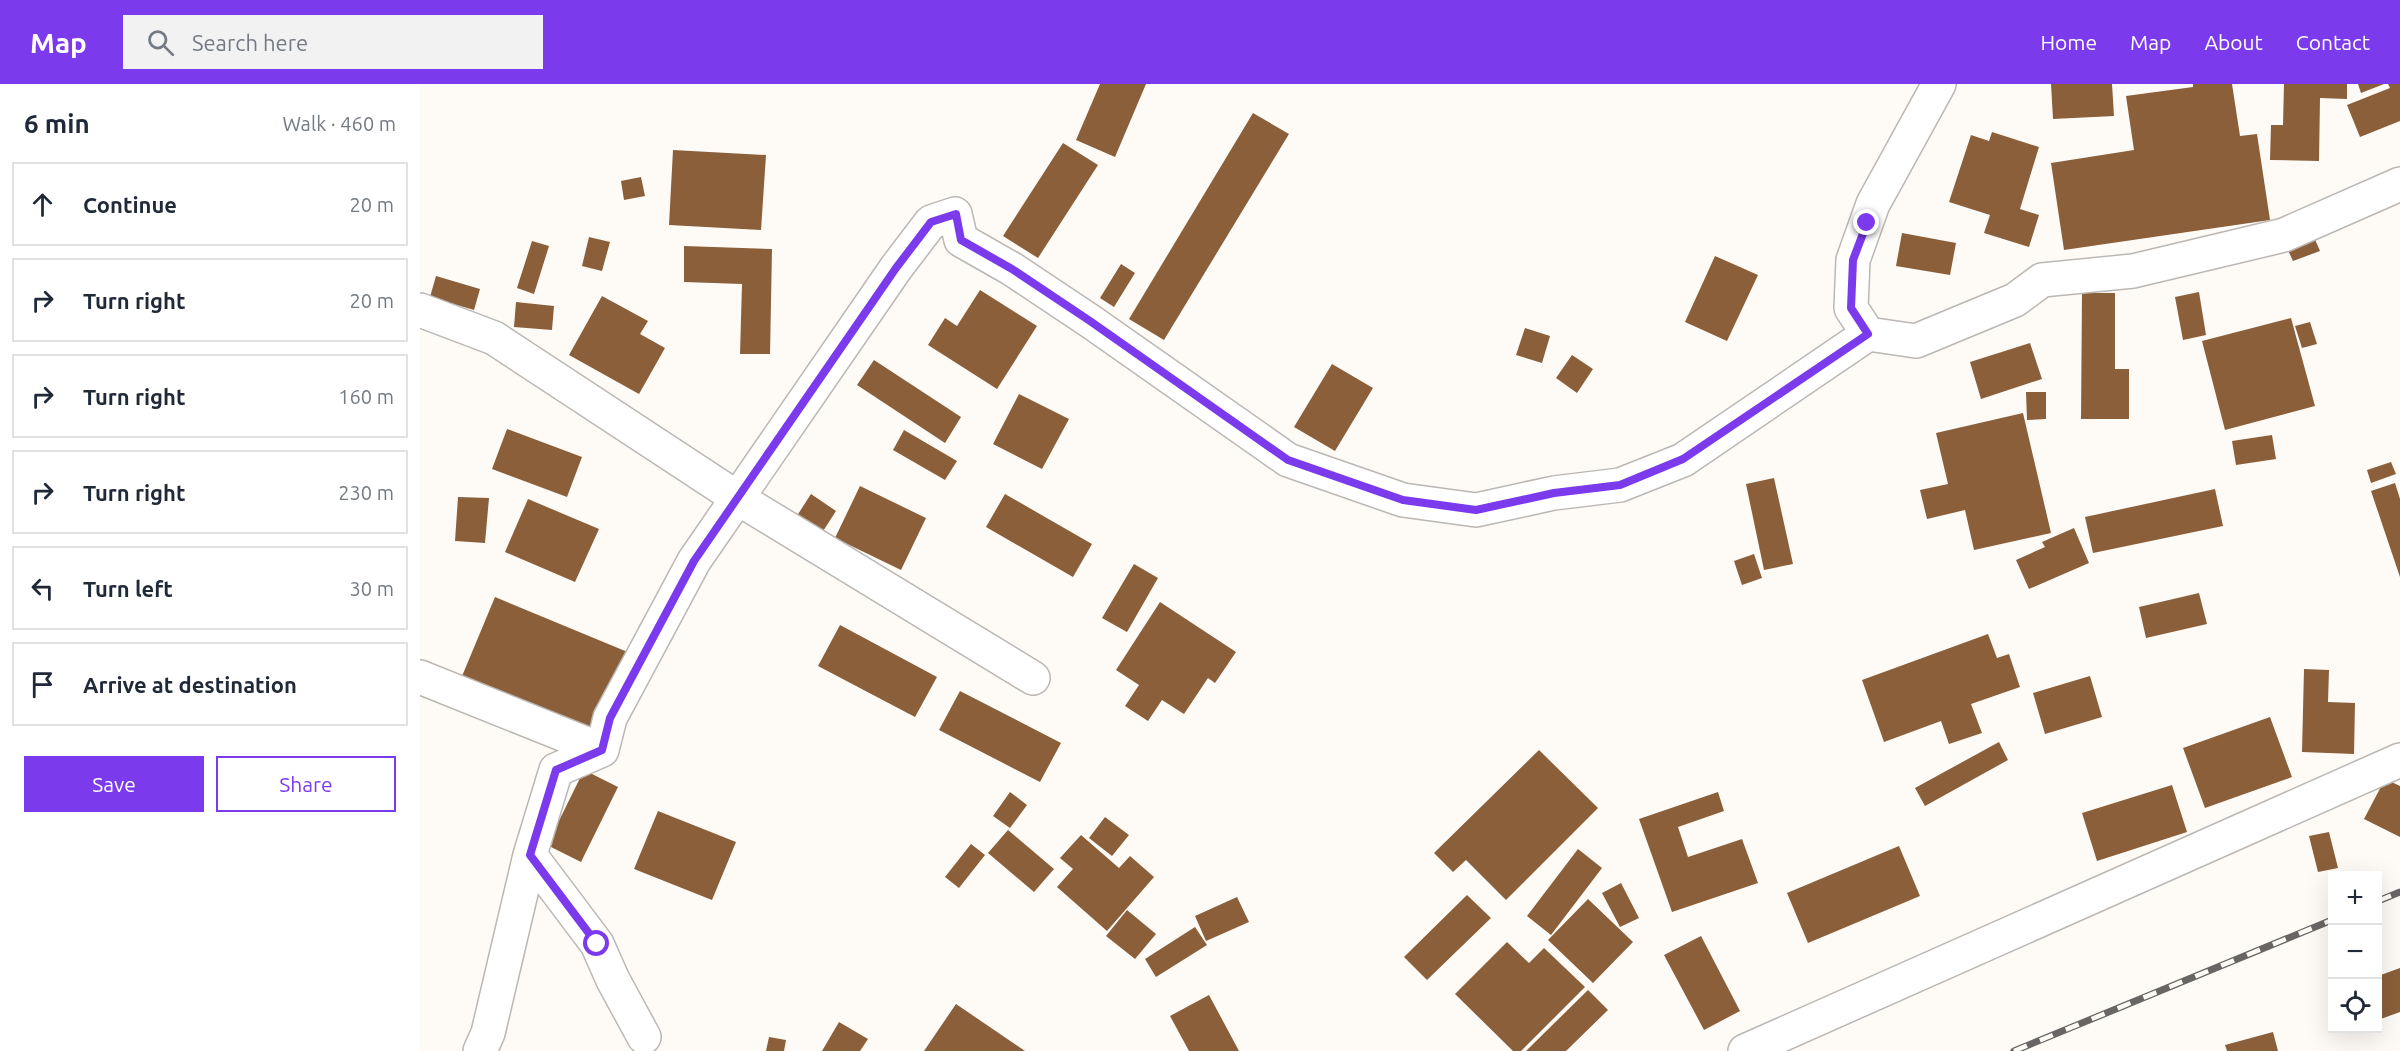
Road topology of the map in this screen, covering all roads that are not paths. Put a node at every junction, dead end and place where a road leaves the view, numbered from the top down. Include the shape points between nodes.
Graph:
1 (1939, 84) edge
2 (2400, 184) edge
3 (420, 310) edge
4 (1868, 334) junction
5 (739, 499) junction
6 (420, 677) edge
7 (1033, 678) dead end
8 (602, 750) junction
9 (2400, 760) edge
10 (530, 855) junction
11 (644, 1037) dead end
12 (480, 1051) edge
13 (1745, 1051) edge

1 - 4 street via 1873,204 1853,260 1851,308
2 - 4 street via 2284,235 2133,271 2042,280 2014,300 1916,341
3 - 5 street via 494,338
4 - 5 street via 1683,459 1620,485 1466,509 1403,500 1288,460 1090,321 961,240 956,214 931,222
5 - 7 street
5 - 8 street via 694,561 610,718
6 - 8 street
8 - 10 street via 556,770
9 - 13 street
10 - 11 street via 597,944
10 - 12 street via 488,1033

